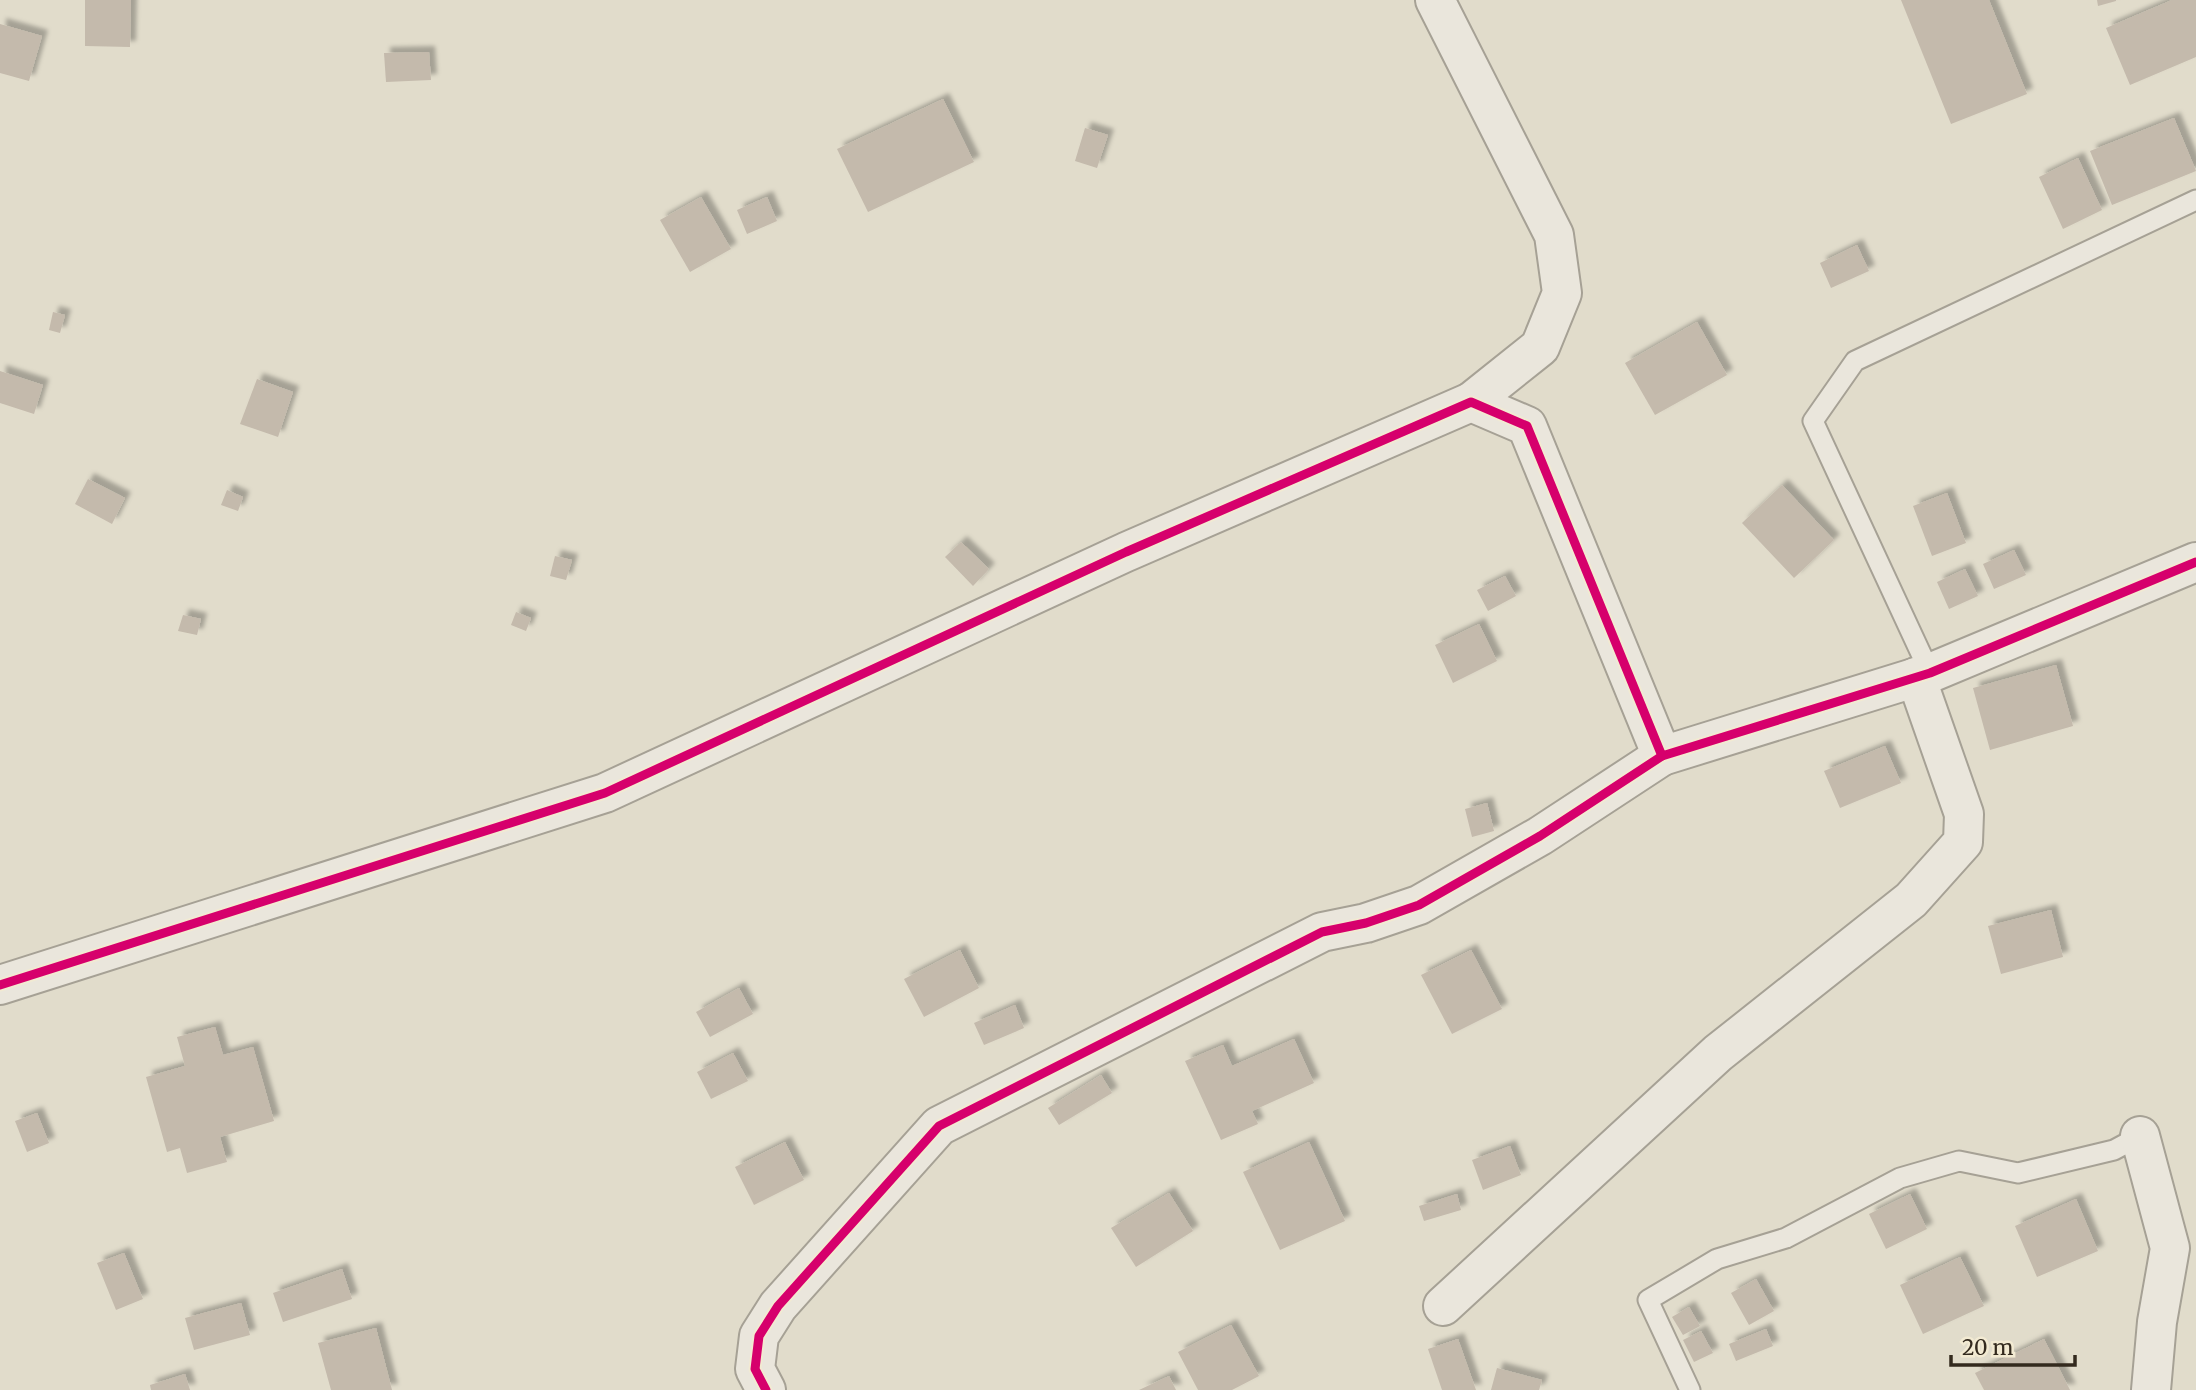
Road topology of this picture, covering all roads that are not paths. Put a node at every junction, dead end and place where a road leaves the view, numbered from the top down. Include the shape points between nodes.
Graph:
1 (1435, 0) edge
2 (2196, 200) edge
3 (1471, 402) junction
4 (2196, 562) edge
5 (1923, 675) junction
6 (1662, 756) junction
7 (0, 985) edge
8 (2140, 1136) joint
9 (1443, 1306) dead end
10 (766, 1390) edge
11 (1690, 1390) edge
12 (2151, 1390) edge

1 - 3 street via 1554,235 1562,293 1540,347
2 - 5 lane via 1855,361 1813,421
3 - 6 street via 1527,426
3 - 7 street via 1114,558 605,793
4 - 5 street
5 - 6 street
5 - 9 street via 1964,814 1964,842 1912,900 1718,1053
6 - 10 street via 1540,836 1419,905 1322,932 939,1126 778,1306 759,1336 755,1370
8 - 11 lane via 2113,1150 2018,1173 1959,1161 1900,1178 1786,1238 1717,1259 1648,1300
8 - 12 street via 2170,1248

